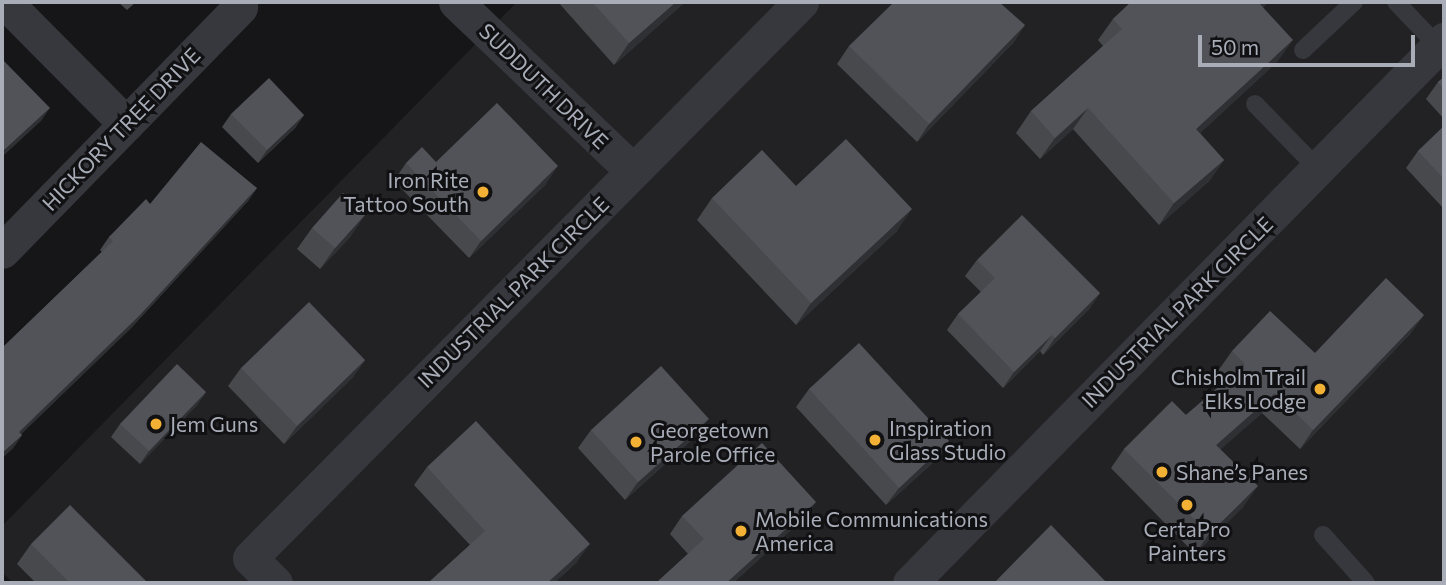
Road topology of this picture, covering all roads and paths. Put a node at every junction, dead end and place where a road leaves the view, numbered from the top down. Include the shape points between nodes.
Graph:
1 (5, 2) edge
2 (456, 2) edge
3 (801, 2) edge
4 (1354, 2) edge
5 (1396, 2) edge
6 (240, 7) dead end
7 (1441, 43) edge
8 (1303, 50) dead end
9 (1255, 104) dead end
10 (126, 124) junction
11 (1318, 169) junction
12 (633, 171) junction
13 (2, 251) edge
14 (1323, 535) dead end
15 (275, 583) edge
16 (911, 583) edge
17 (1366, 583) edge

1 - 10 street
2 - 12 street, SUDDUTH DRIVE
3 - 12 street, INDUSTRIAL PARK CIRCLE
4 - 8 lane
5 - 7 lane
6 - 10 street, HICKORY TREE DRIVE
7 - 11 street, INDUSTRIAL PARK CIRCLE
9 - 11 lane
10 - 13 street, HICKORY TREE DRIVE
11 - 16 street, INDUSTRIAL PARK CIRCLE
12 - 15 street, INDUSTRIAL PARK CIRCLE via 250,558
14 - 17 lane

